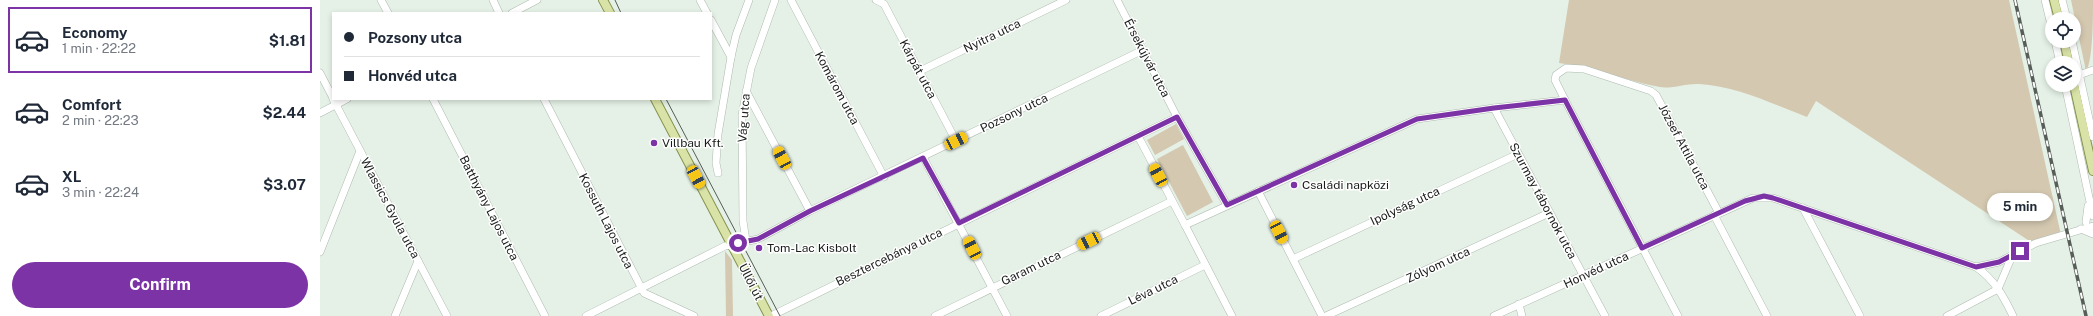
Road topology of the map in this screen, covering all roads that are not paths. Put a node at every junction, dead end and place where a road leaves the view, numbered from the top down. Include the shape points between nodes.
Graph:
1 (381, 0) edge
2 (493, 0) edge
3 (537, 0) edge
4 (603, 0) edge
5 (700, 0) edge
6 (749, 0) edge
7 (775, 0) edge
8 (790, 0) edge
9 (876, 0) edge
10 (891, 0) edge
11 (1066, 0) edge
12 (1117, 0) edge
13 (2045, 0) edge
14 (2054, 0) edge
15 (2062, 0) edge
16 (884, 4) junction
17 (387, 12) edge
18 (499, 12) edge
19 (514, 12) edge
20 (609, 12) edge
21 (706, 12) edge
22 (2048, 12) edge
23 (2057, 12) edge
24 (2065, 12) edge
25 (712, 22) edge
26 (1143, 50) junction
27 (731, 57) junction
28 (2093, 70) edge
29 (918, 72) junction
30 (320, 73) edge
31 (2081, 75) edge
32 (2081, 80) edge
33 (746, 91) junction
34 (2067, 92) edge
35 (2076, 92) edge
36 (332, 97) edge
37 (434, 100) edge
38 (545, 100) edge
39 (656, 100) edge
40 (1565, 100) junction
41 (334, 101) edge
42 (1494, 108) junction
43 (320, 113) edge
44 (1177, 117) junction
45 (1138, 136) junction
46 (2093, 137) edge
47 (956, 141) junction
48 (360, 151) junction
49 (1518, 154) junction
50 (923, 158) junction
51 (2093, 171) edge
52 (718, 173) dead end
53 (884, 177) junction
54 (1258, 191) junction
55 (2089, 196) junction
56 (1172, 201) junction
57 (1227, 205) junction
58 (1803, 208) junction
59 (810, 211) junction
60 (1549, 213) junction
61 (1716, 214) junction
62 (2093, 216) edge
63 (2086, 222) junction
64 (959, 223) junction
65 (1186, 225) junction
66 (2093, 226) edge
67 (2081, 229) junction
68 (2093, 234) edge
69 (746, 240) junction
70 (732, 245) junction
71 (1642, 248) junction
72 (320, 252) edge
73 (2012, 256) junction
74 (1293, 259) junction
75 (418, 261) junction
76 (1205, 265) junction
77 (1976, 267) junction
78 (1583, 276) junction
79 (992, 287) junction
80 (640, 288) junction
81 (1998, 289) junction
82 (1519, 304) junction
83 (2013, 315) edge
84 (395, 316) edge
85 (447, 316) edge
86 (545, 316) edge
87 (586, 316) edge
88 (694, 316) edge
89 (770, 316) edge
90 (935, 316) edge
91 (1007, 316) edge
92 (1101, 316) edge
93 (1232, 316) edge
94 (1322, 316) edge
95 (1326, 316) edge
96 (1494, 316) edge
97 (1522, 316) edge
98 (1605, 316) edge
99 (1678, 316) edge
100 (1767, 316) edge
101 (1860, 316) edge
102 (1947, 316) edge

1 - 17 street
2 - 18 street
3 - 19 street
4 - 20 main road
5 - 21 street
6 - 27 street, Vág utca
7 - 33 street, Vág utca
8 - 53 street, Komárom utca
9 - 16 street
10 - 16 street
11 - 29 street, Nyitra utca
12 - 26 street, Érsekújvár utca
13 - 22 street
14 - 23 main road
15 - 24 street
16 - 29 street, Kárpát utca
25 - 27 street
26 - 44 street, Érsekújvár utca
26 - 47 street, Pozsony utca
27 - 52 street, Vág utca via 718,134
28 - 31 street
29 - 47 street, Kárpát utca
30 - 36 street, Wlassics Gyula utca
32 - 46 street
33 - 59 street
33 - 69 street, Vág utca via 742,133 743,221
34 - 55 street
35 - 51 main road
37 - 86 street, Batthyány Lajos utca
38 - 80 street, Kossuth Lajos utca
39 - 70 main road, Üllői út
40 - 42 street
40 - 61 street, József Attila utca via 1555,80 1556,75 1566,68 1573,67 1651,91 1662,103
40 - 71 street
41 - 43 street
41 - 48 street, Wlassics Gyula utca
42 - 49 street, Szurmay tábornok utca
42 - 54 street via 1426,117 1406,123
44 - 45 street, Besztercebánya utca
44 - 57 street, Érsekújvár utca
45 - 56 street
45 - 64 street, Besztercebánya utca
47 - 50 street, Pozsony utca
48 - 72 street
48 - 75 street, Wlassics Gyula utca
49 - 60 street, Szurmay tábornok utca
49 - 74 street, Ipolyság utca
50 - 53 street, Pozsony utca
50 - 64 street
53 - 59 street, Pozsony utca
54 - 57 street
54 - 74 street
55 - 62 street
55 - 63 street
56 - 65 street
56 - 79 street, Garam utca
57 - 65 street
58 - 61 street, Honvéd utca via 1764,196
58 - 77 street, Honvéd utca
58 - 101 street
59 - 69 street, Pozsony utca via 758,239
60 - 78 street, Szurmay tábornok utca
60 - 95 street, Zólyom utca
61 - 71 street, Honvéd utca
61 - 100 street, József Attila utca
62 - 63 street
63 - 67 street
64 - 79 street
64 - 89 street, Besztercebánya utca
65 - 76 street
66 - 67 street
67 - 68 street
67 - 73 street via 2036,243
69 - 70 street, Pozsony utca
70 - 80 street, Pozsony utca via 724,246
70 - 89 main road, Üllői út
71 - 78 street, Honvéd utca
71 - 99 street
73 - 77 street
73 - 81 street
74 - 94 street
75 - 84 street
75 - 85 street, Wlassics Gyula utca
76 - 92 street, Léva utca
76 - 93 street
77 - 81 street via 1984,272
78 - 82 street, Honvéd utca
78 - 98 street, Szurmay tábornok utca
79 - 90 street, Garam utca
79 - 91 street
80 - 87 street, Pozsony utca
80 - 88 street, Kossuth Lajos utca via 644,293
81 - 83 street
81 - 102 street
82 - 96 street, Honvéd utca
82 - 97 street

